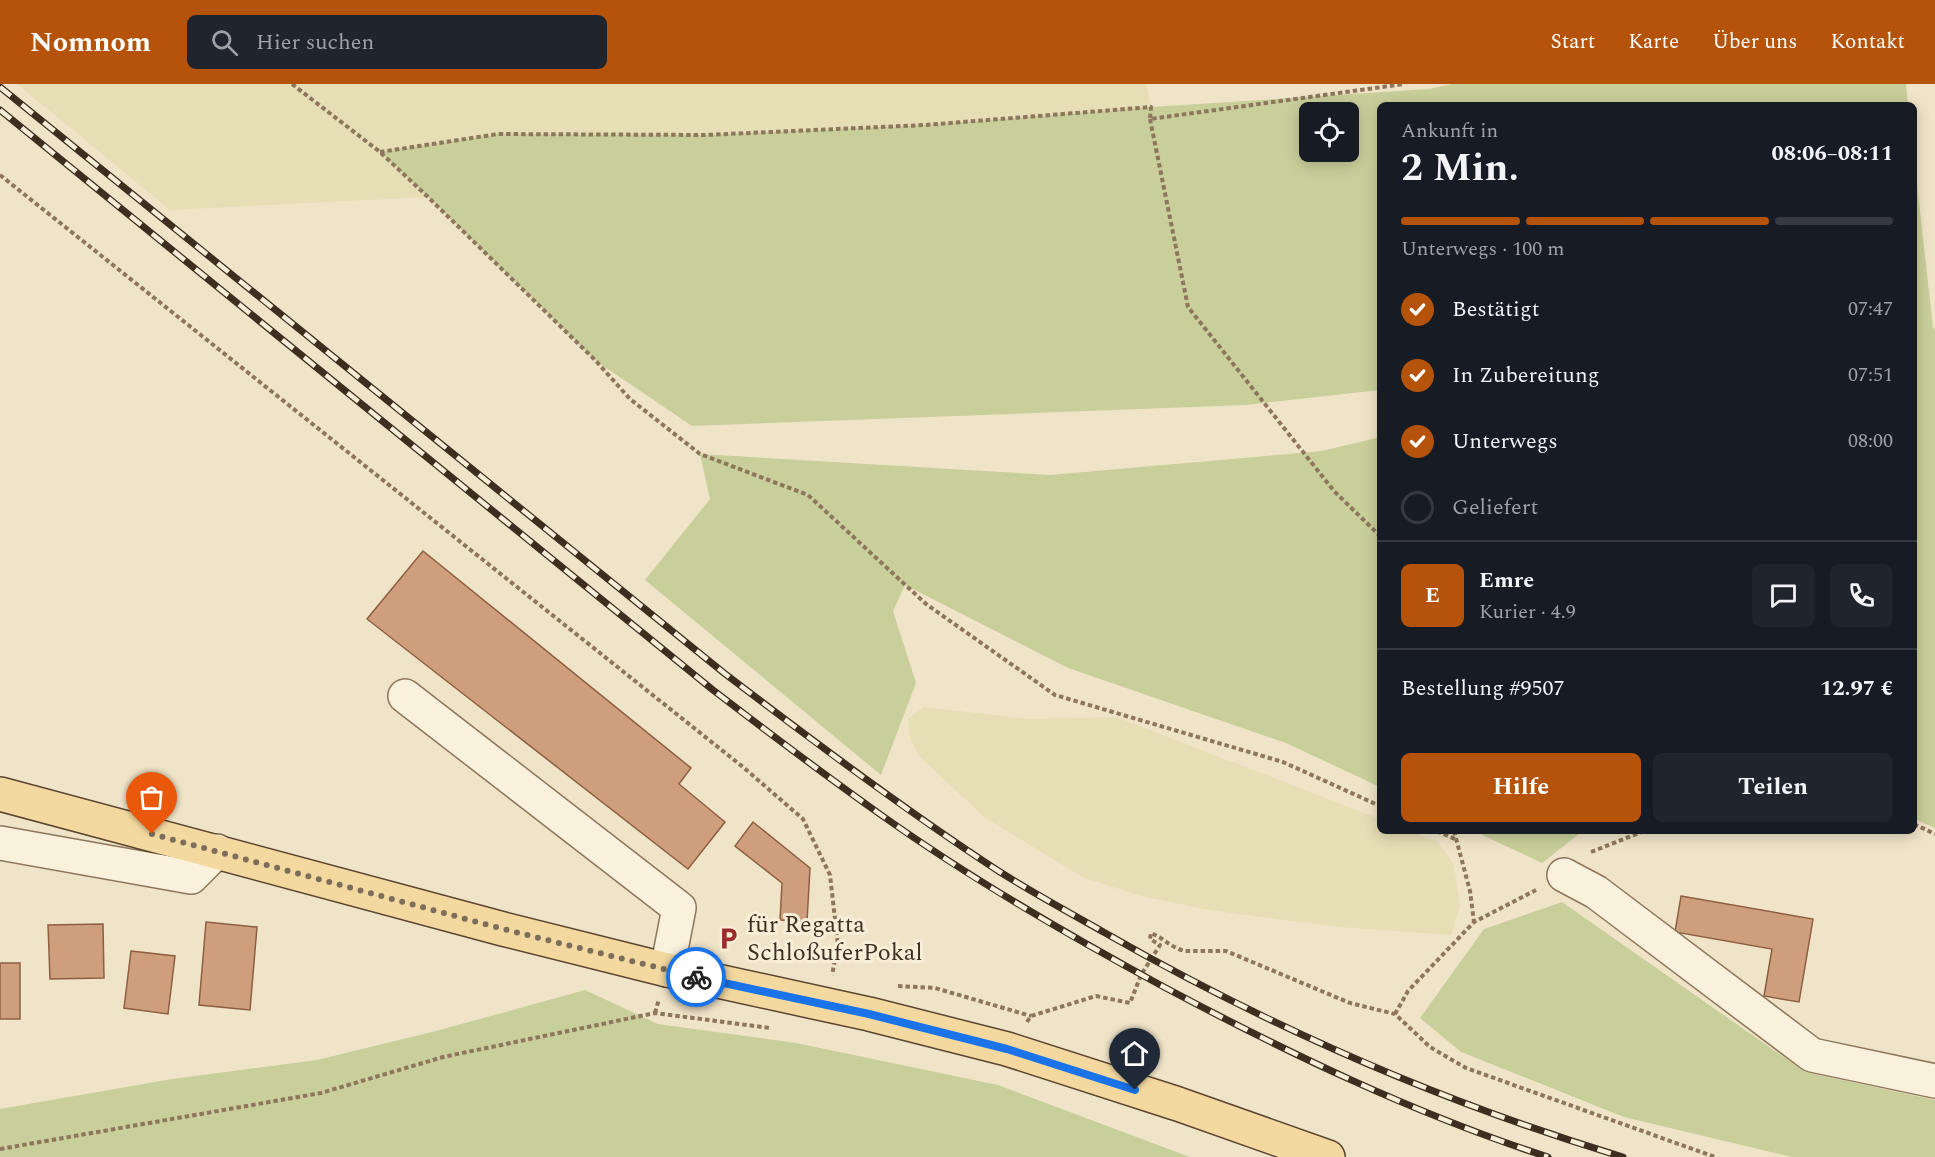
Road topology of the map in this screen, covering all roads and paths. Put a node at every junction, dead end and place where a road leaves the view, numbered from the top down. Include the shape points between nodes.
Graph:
1 (292, 84) edge
2 (1404, 84) edge
3 (1150, 120) junction
4 (380, 152) junction
5 (0, 175) edge
6 (1377, 533) edge
7 (405, 696) dead end
8 (0, 794) edge
9 (1377, 805) edge
10 (1917, 825) edge
11 (1444, 834) edge
12 (1455, 834) edge
13 (1935, 834) edge
14 (1456, 839) junction
15 (0, 843) edge
16 (217, 851) junction
17 (1564, 875) dead end
18 (666, 970) junction
19 (888, 986) dead end
20 (826, 1005) junction
21 (655, 1013) dead end
22 (1395, 1014) junction
23 (1031, 1016) junction
24 (1007, 1049) junction
25 (1935, 1081) edge
26 (0, 1149) edge
27 (1328, 1157) edge
28 (1715, 1157) edge

1 - 4 path
2 - 3 path
3 - 4 path via 1151,107 925,125 705,135 498,134
3 - 6 path via 1188,307 1334,491
4 - 9 path via 596,361 630,399 700,454 807,495 926,604 1055,695 1283,762
5 - 20 path via 743,767 803,819 830,875 838,945
7 - 18 street via 679,909
8 - 16 main road
10 - 13 path
11 - 14 path
12 - 14 path
14 - 22 path via 1474,922 1408,991
15 - 16 street via 191,877
16 - 18 main road
17 - 25 street via 1596,892 1812,1055
18 - 20 main road
19 - 23 path via 934,988
20 - 24 main road
21 - 26 path via 443,1057 321,1093
22 - 23 path via 1350,1003 1226,951 1179,950 1151,933 1150,939 1160,945 1130,1003 1096,996
22 - 28 path via 1430,1047 1466,1068
23 - 24 path
24 - 27 main road

